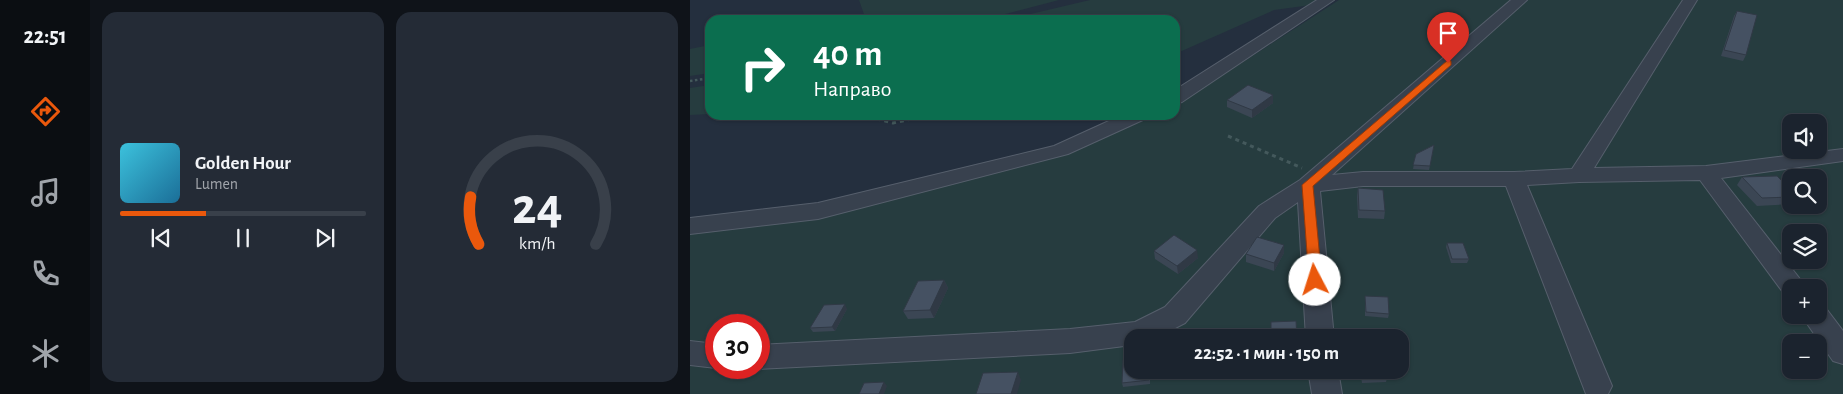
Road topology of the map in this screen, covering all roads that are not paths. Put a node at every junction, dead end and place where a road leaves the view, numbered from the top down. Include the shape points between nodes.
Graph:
1 (1327, 0) edge
2 (1520, 0) edge
3 (1690, 0) edge
4 (1180, 95) edge
5 (1127, 120) edge
6 (1843, 155) edge
7 (1706, 173) junction
8 (1579, 175) junction
9 (1514, 179) junction
10 (1313, 180) junction
11 (690, 226) edge
12 (1787, 279) edge
13 (1822, 324) edge
14 (1320, 329) edge
15 (1843, 352) edge
16 (690, 353) edge
17 (705, 355) edge
18 (770, 356) edge
19 (1324, 379) edge
20 (1597, 386) dead end
21 (1327, 394) edge

1 - 4 street
2 - 10 street
3 - 8 street
5 - 11 street via 1061,150 827,208
6 - 7 street
7 - 8 street
7 - 12 street
8 - 9 street
9 - 10 street
9 - 20 street
10 - 14 street
10 - 18 street via 1267,212 1175,315 1139,333 1070,340
13 - 15 street
16 - 17 street
19 - 21 street

